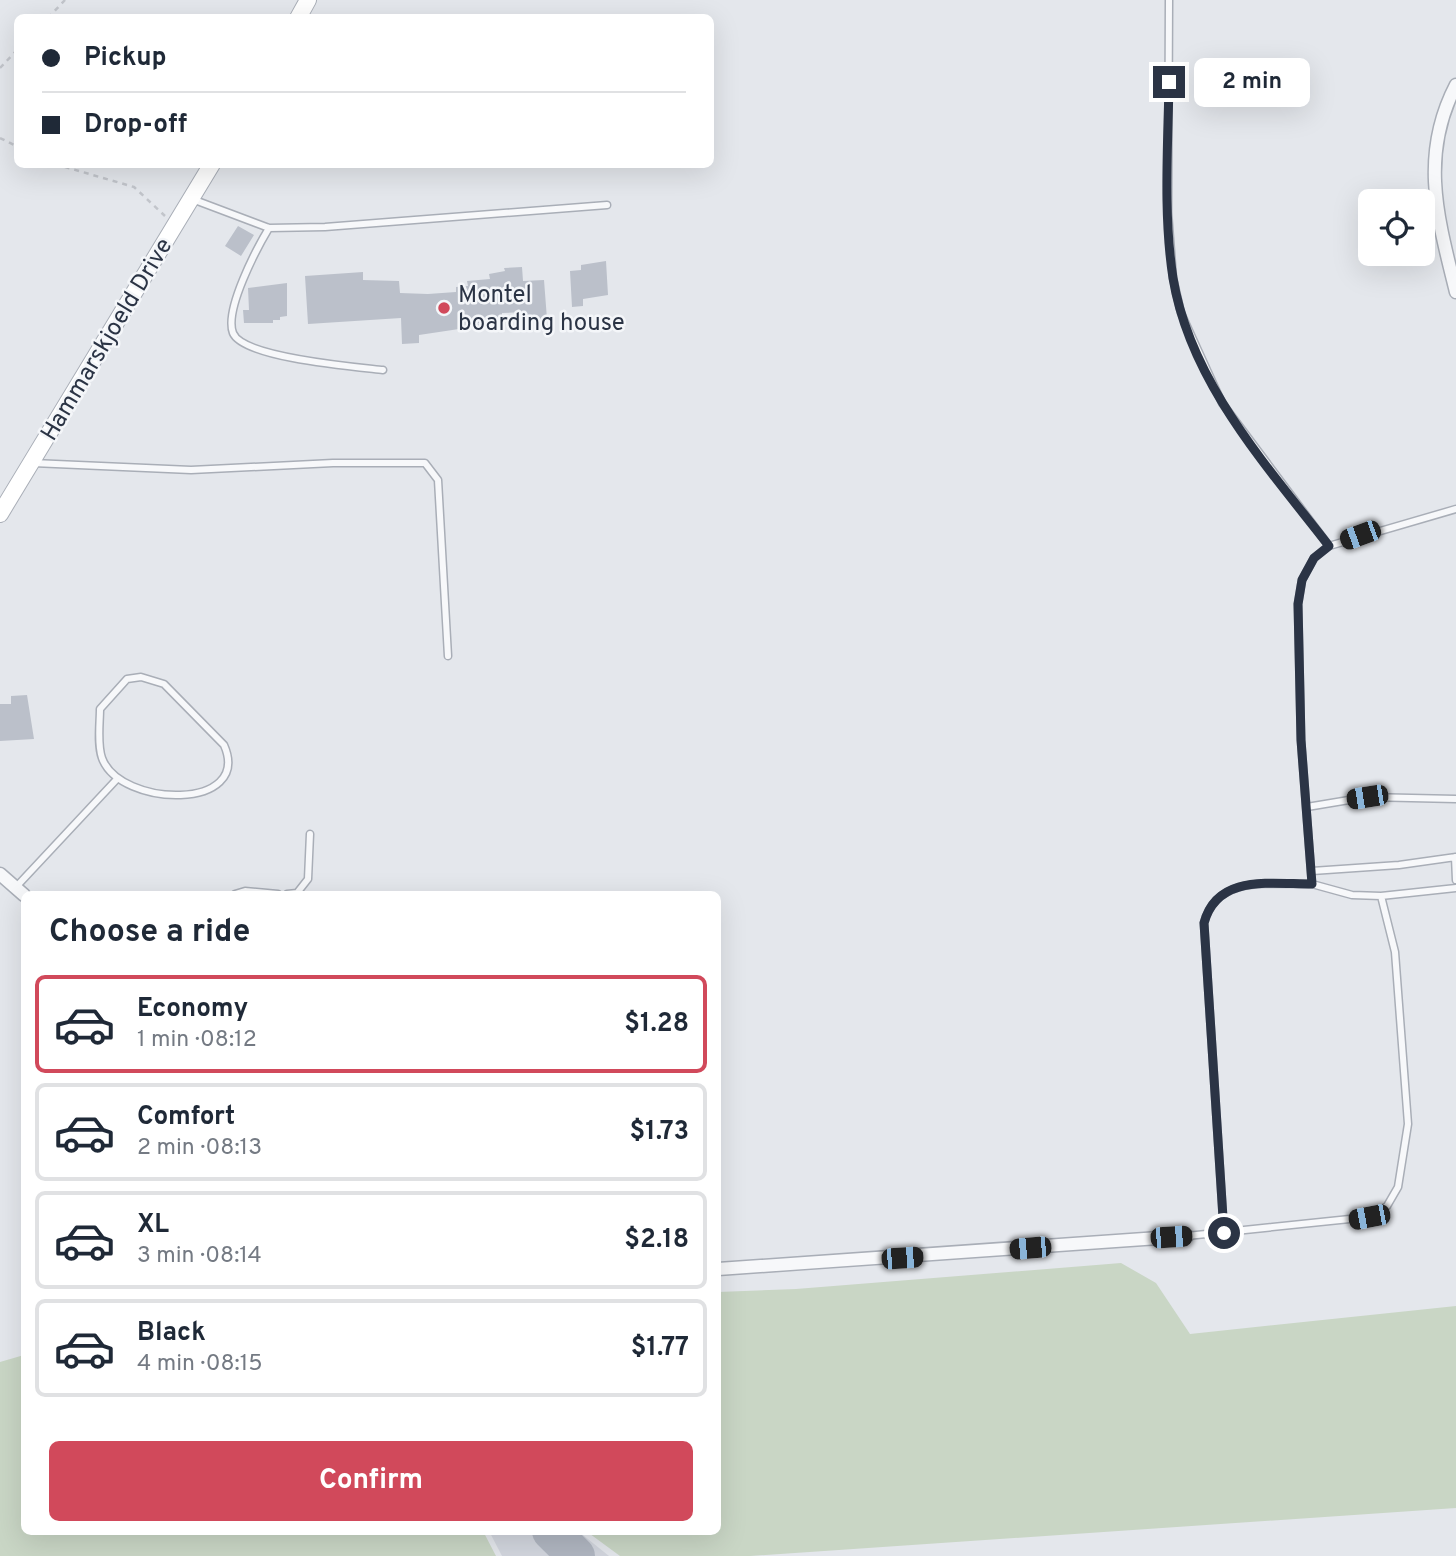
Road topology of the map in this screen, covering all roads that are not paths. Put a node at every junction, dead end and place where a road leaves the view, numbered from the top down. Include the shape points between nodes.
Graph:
1 (1169, 0) edge
2 (1456, 85) edge
3 (210, 168) edge
4 (192, 199) junction
5 (607, 205) dead end
6 (269, 228) junction
7 (1456, 292) edge
8 (383, 370) dead end
9 (31, 463) junction
10 (1456, 509) edge
11 (0, 514) edge
12 (1329, 546) junction
13 (448, 656) dead end
14 (117, 779) junction
15 (1456, 799) edge
16 (1307, 807) junction
17 (310, 834) dead end
18 (1456, 857) edge
19 (1312, 871) junction
20 (0, 874) edge
21 (1456, 880) edge
22 (1312, 884) junction
23 (1456, 888) edge
24 (20, 891) edge
25 (298, 891) edge
26 (1381, 896) junction
27 (1224, 1233) junction
28 (1187, 1236) joint
29 (721, 1269) edge

1 - 12 lane via 1168,212 1181,313 1222,403
2 - 7 street via 1434,144 1433,176
3 - 4 main road, Hammarskjoeld Drive
4 - 6 lane
4 - 9 main road, Hammarskjoeld Drive
5 - 6 lane
6 - 8 lane via 243,282 232,320 237,340 302,360
9 - 11 main road, Hammarskjoeld Drive
9 - 13 lane via 191,470 425,463 438,480
10 - 12 lane
12 - 16 lane via 1314,558 1302,580 1298,604
14 - 14 lane via 139,791 197,794 213,788 228,773 229,757 224,745 164,684 151,678 127,679 100,709 102,757
14 - 24 lane
15 - 16 lane via 1367,797
16 - 19 lane
17 - 25 lane via 307,878
18 - 19 lane
18 - 21 lane
19 - 22 lane
20 - 24 street
22 - 26 lane via 1352,895
22 - 27 lane via 1250,885 1223,892 1209,904 1204,923
23 - 26 lane
26 - 27 lane via 1395,951 1408,1125 1398,1187 1387,1206 1369,1217
27 - 28 lane
28 - 29 street

